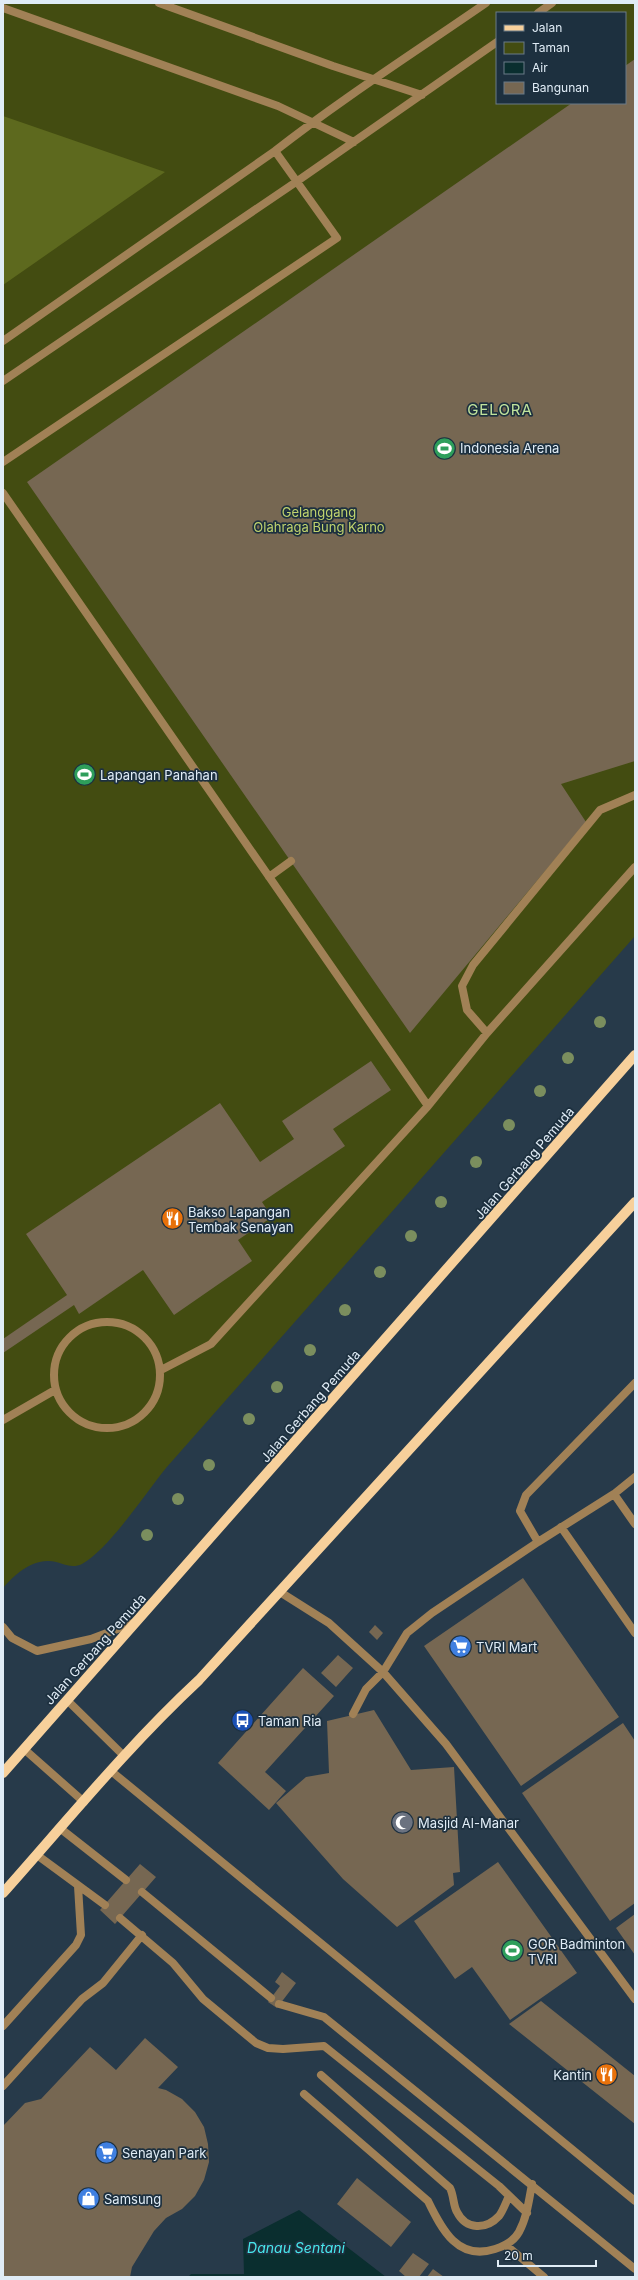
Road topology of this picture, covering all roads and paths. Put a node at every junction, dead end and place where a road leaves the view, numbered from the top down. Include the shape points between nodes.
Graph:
1 (159, 3) edge
2 (486, 3) edge
3 (552, 3) edge
4 (3, 8) edge
5 (539, 12) edge
6 (496, 43) edge
7 (375, 79) junction
8 (422, 95) junction
9 (313, 122) junction
10 (354, 142) junction
11 (276, 151) junction
12 (296, 182) junction
13 (3, 341) edge
14 (3, 381) edge
15 (3, 462) edge
16 (3, 493) edge
17 (635, 795) edge
18 (291, 861) dead end
19 (635, 867) edge
20 (268, 877) junction
21 (487, 1033) junction
22 (635, 1055) edge
23 (428, 1106) junction
24 (635, 1202) edge
25 (161, 1370) junction
26 (635, 1383) edge
27 (55, 1390) junction
28 (3, 1420) edge
29 (635, 1477) edge
30 (614, 1494) junction
31 (635, 1524) edge
32 (561, 1527) junction
33 (538, 1542) junction
34 (280, 1592) junction
35 (137, 1622) junction
36 (3, 1627) edge
37 (635, 1633) edge
38 (383, 1672) junction
39 (68, 1700) junction
40 (353, 1714) dead end
41 (24, 1749) junction
42 (123, 1755) junction
43 (110, 1771) junction
44 (3, 1773) edge
45 (84, 1802) junction
46 (61, 1829) junction
47 (37, 1855) junction
48 (126, 1880) dead end
49 (78, 1886) junction
50 (3, 1893) edge
51 (145, 1894) dead end
52 (105, 1905) dead end
53 (122, 1919) dead end
54 (142, 1935) junction
55 (271, 1998) dead end
56 (635, 1999) edge
57 (279, 2004) dead end
58 (3, 2026) edge
59 (321, 2075) dead end
60 (3, 2086) edge
61 (304, 2094) dead end
62 (532, 2184) junction
63 (509, 2196) junction
64 (635, 2201) edge
65 (527, 2213) junction
66 (507, 2246) junction
67 (635, 2269) edge
68 (544, 2277) edge

1 - 7 lane
2 - 7 lane
3 - 5 lane
4 - 9 lane via 278,106
6 - 8 lane
7 - 8 lane
7 - 9 lane
8 - 10 lane
9 - 10 lane
9 - 11 lane
10 - 12 lane
11 - 12 lane
11 - 13 lane
12 - 14 lane
12 - 15 lane via 337,238
16 - 20 lane
17 - 21 lane via 600,810 473,965 462,986 467,1010
18 - 20 lane
19 - 21 lane
20 - 23 lane
21 - 23 lane
22 - 35 main road, Jalan Gerbang Pemuda
23 - 25 lane via 211,1344
24 - 34 main road
25 - 27 lane via 157,1396 141,1417 117,1428 91,1426 68,1412
25 - 27 lane via 153,1346 135,1328 110,1321 85,1326 65,1341 54,1364
26 - 33 lane via 526,1495 520,1511
27 - 28 lane
29 - 30 lane
30 - 31 lane
30 - 32 lane
32 - 33 lane
32 - 37 lane
33 - 38 lane via 432,1613 407,1633
34 - 38 lane via 330,1623
34 - 42 main road via 199,1680
35 - 36 lane via 91,1639 37,1651 12,1638
35 - 39 main road, Jalan Gerbang Pemuda
38 - 40 lane via 366,1689
38 - 56 lane via 446,1744
39 - 41 main road, Jalan Gerbang Pemuda
39 - 42 lane
41 - 44 main road, Jalan Gerbang Pemuda
41 - 45 lane
42 - 43 main road
43 - 45 main road
43 - 64 lane
45 - 46 main road
46 - 47 main road
46 - 48 lane
47 - 49 lane
47 - 50 main road
49 - 52 lane
49 - 58 lane via 81,1935 76,1945
51 - 55 lane
53 - 54 lane
54 - 60 lane via 103,1983 82,1999
54 - 63 lane via 173,1963 203,1999 256,2043 268,2048 283,2049 324,2046
57 - 62 lane via 324,2017
59 - 63 lane via 450,2188 456,2211 471,2226 482,2227 493,2222 500,2215
61 - 66 lane via 428,2201 451,2240 470,2252 487,2252
62 - 65 lane
62 - 67 lane
63 - 65 lane
65 - 66 lane via 519,2232
66 - 68 lane

